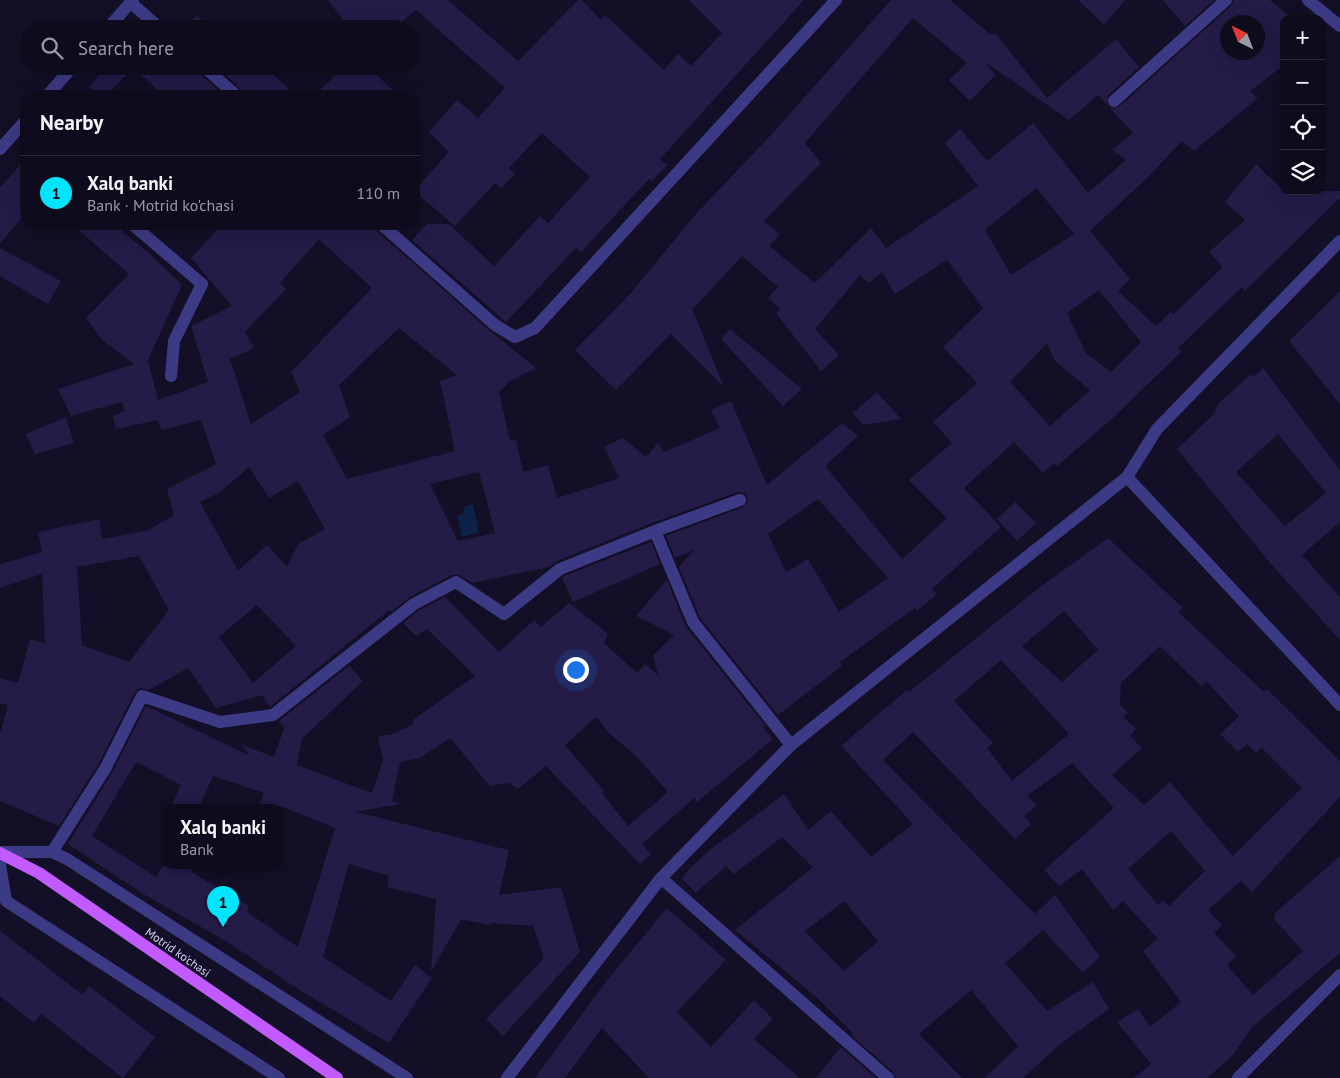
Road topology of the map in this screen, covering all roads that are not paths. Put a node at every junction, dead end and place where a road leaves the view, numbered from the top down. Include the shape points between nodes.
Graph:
1 (836, 0) edge
2 (1226, 0) edge
3 (1308, 0) edge
4 (132, 1) edge
5 (114, 20) edge
6 (152, 20) edge
7 (1340, 26) edge
8 (66, 75) edge
9 (213, 75) edge
10 (52, 90) edge
11 (230, 90) edge
12 (1114, 101) dead end
13 (20, 131) edge
14 (0, 149) edge
15 (139, 230) edge
16 (388, 230) edge
17 (1340, 242) edge
18 (171, 376) dead end
19 (1127, 477) junction
20 (740, 500) dead end
21 (655, 531) junction
22 (1340, 705) edge
23 (791, 745) junction
24 (52, 852) junction
25 (0, 853) edge
26 (0, 864) edge
27 (661, 878) junction
28 (3, 903) edge
29 (1340, 976) edge
30 (280, 1078) edge
31 (337, 1078) edge
32 (408, 1078) edge
33 (507, 1078) edge
34 (888, 1078) edge
35 (1238, 1078) edge

1 - 16 street via 536,328 514,337 495,325
2 - 12 street
3 - 7 street
4 - 5 street
4 - 6 street
8 - 10 street
9 - 11 street
13 - 14 street
15 - 18 street via 202,284 174,341
17 - 19 street via 1157,429
19 - 22 street
19 - 23 street
20 - 21 street
21 - 23 street via 693,622
21 - 24 street via 560,569 504,614 456,582 414,604 273,715 220,722 142,696 105,769
23 - 27 street
24 - 25 street
24 - 32 street
25 - 31 main road, Motrid ko'chasi via 39,872
26 - 28 street
27 - 33 street
27 - 34 street
28 - 30 street
29 - 35 street

